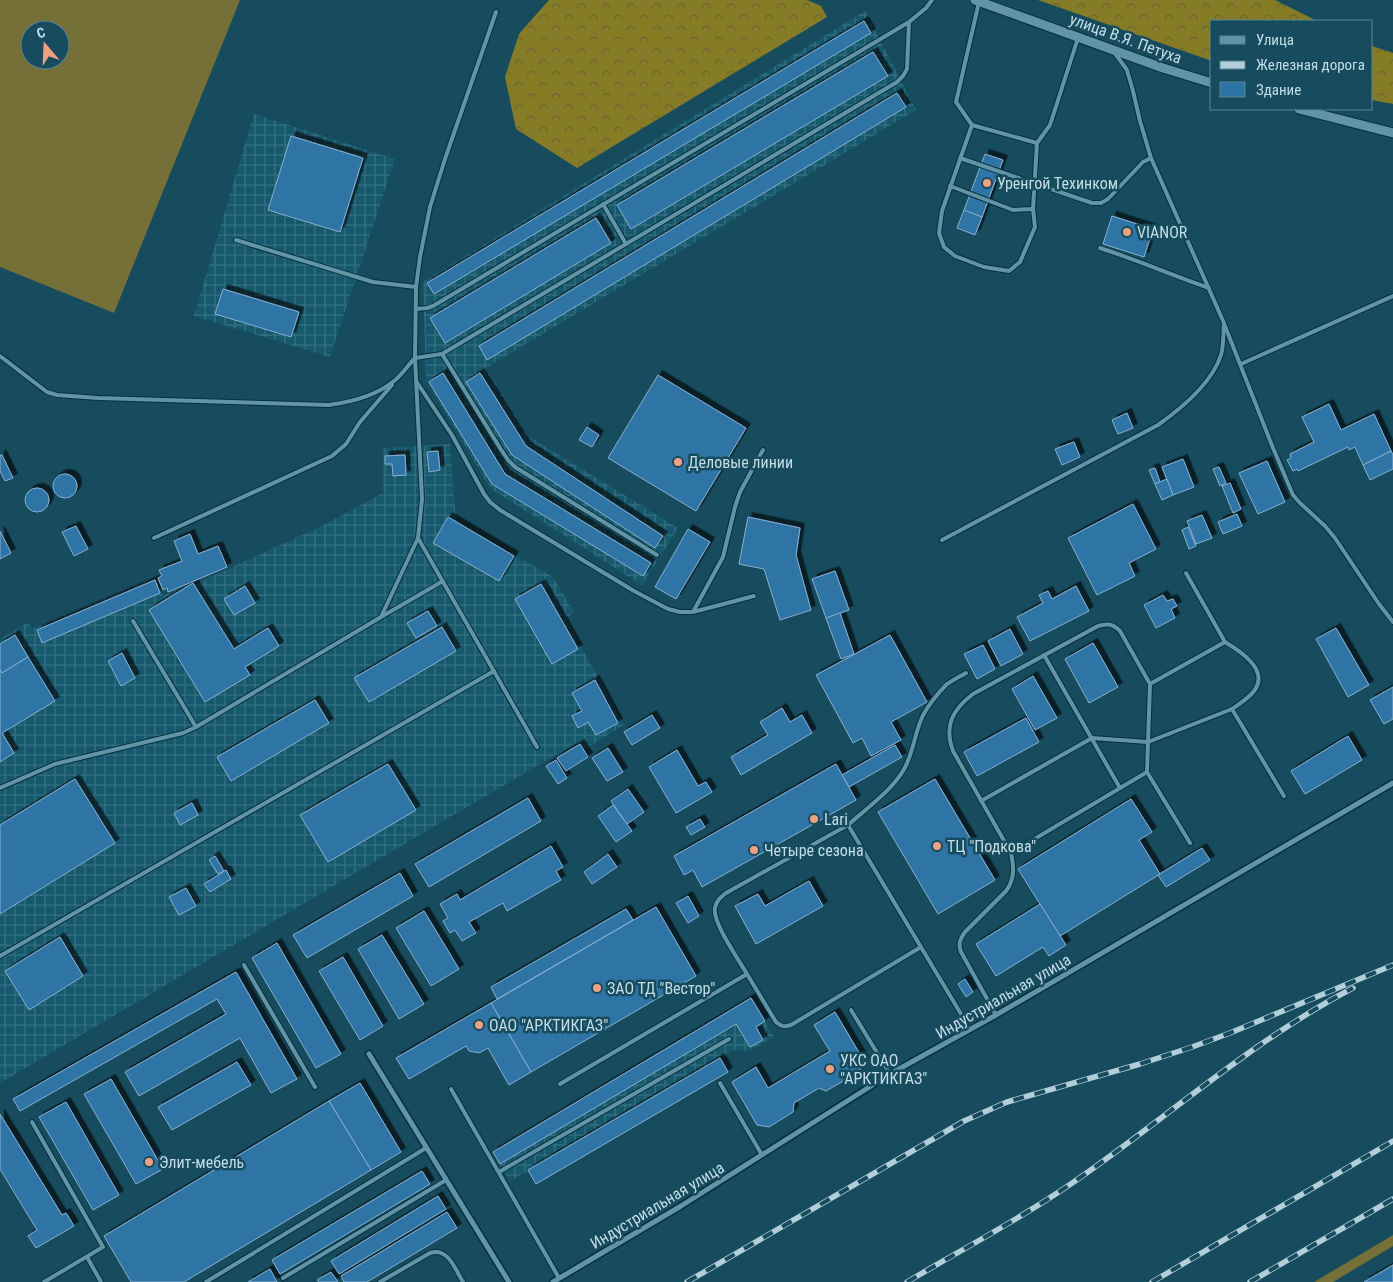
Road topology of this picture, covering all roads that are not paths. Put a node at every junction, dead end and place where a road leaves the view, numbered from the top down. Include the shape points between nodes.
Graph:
1 (932, 0) edge
2 (977, 1) edge
3 (496, 12) dead end
4 (909, 22) junction
5 (1079, 37) junction
6 (1111, 49) junction
7 (1210, 82) edge
8 (1303, 110) edge
9 (972, 125) junction
10 (1393, 133) edge
11 (1037, 144) junction
12 (960, 158) junction
13 (1151, 158) junction
14 (1034, 182) junction
15 (950, 186) junction
16 (603, 204) junction
17 (1033, 210) junction
18 (236, 240) dead end
19 (626, 244) junction
20 (1100, 248) dead end
21 (416, 287) junction
22 (1209, 288) junction
23 (1393, 296) edge
24 (416, 309) junction
25 (1224, 324) junction
26 (442, 354) junction
27 (0, 356) edge
28 (415, 358) junction
29 (1241, 364) junction
30 (395, 381) junction
31 (416, 381) junction
32 (763, 450) dead end
33 (154, 538) dead end
34 (418, 538) junction
35 (942, 540) dead end
36 (657, 555) dead end
37 (1186, 573) dead end
38 (443, 581) junction
39 (754, 596) dead end
40 (693, 612) junction
41 (381, 616) junction
42 (133, 620) dead end
43 (1393, 622) edge
44 (1225, 642) junction
45 (1044, 655) junction
46 (494, 671) junction
47 (966, 673) dead end
48 (1150, 684) junction
49 (1232, 710) junction
50 (196, 727) junction
51 (1092, 738) junction
52 (1148, 742) junction
53 (537, 747) dead end
54 (1147, 772) junction
55 (1393, 783) edge
56 (0, 788) edge
57 (1120, 788) junction
58 (1284, 796) dead end
59 (981, 801) junction
60 (848, 825) junction
61 (1190, 843) dead end
62 (1011, 853) junction
63 (921, 947) junction
64 (0, 956) edge
65 (244, 965) dead end
66 (747, 974) junction
67 (851, 1010) dead end
68 (961, 1014) dead end
69 (996, 1015) junction
70 (729, 1039) dead end
71 (369, 1054) dead end
72 (890, 1074) junction
73 (720, 1083) dead end
74 (560, 1084) dead end
75 (314, 1087) dead end
76 (450, 1089) dead end
77 (32, 1122) dead end
78 (426, 1148) junction
79 (762, 1155) junction
80 (499, 1172) junction
81 (446, 1180) junction
82 (87, 1257) junction
83 (283, 1278) dead end
84 (560, 1278) junction
85 (44, 1282) edge
86 (101, 1282) edge
87 (206, 1282) edge
88 (380, 1282) edge
89 (463, 1282) edge
90 (509, 1282) edge
91 (553, 1282) edge

1 - 4 lane
2 - 5 street, улица В.Я. Петуха
2 - 9 lane via 956,102
3 - 21 lane via 430,207
4 - 16 lane
4 - 19 lane via 907,69 897,82
5 - 6 street, улица В.Я. Петуха
5 - 11 lane via 1050,124
6 - 7 street, улица В.Я. Петуха
6 - 13 lane via 1127,70
8 - 10 street
9 - 11 lane
9 - 12 lane
11 - 14 lane
12 - 14 lane
12 - 15 lane
13 - 14 lane via 1101,203 1092,203
13 - 22 lane
14 - 17 lane
15 - 17 lane via 1013,210
15 - 17 lane via 939,233 944,246 955,256 984,267 1009,271 1020,262 1035,227
16 - 19 lane
16 - 24 lane via 433,306
18 - 21 lane via 373,282
19 - 26 lane
20 - 22 lane
21 - 24 lane
22 - 25 lane
23 - 29 lane
24 - 28 lane
25 - 29 lane
25 - 35 lane via 1221,355 1214,369 1187,403 1174,413 1158,425
26 - 28 lane
26 - 36 lane via 515,467
27 - 30 lane via 47,392 98,398 329,405 367,396
28 - 30 lane
28 - 31 lane
29 - 43 lane via 1293,494 1335,538
30 - 33 lane via 346,444 332,456
31 - 34 lane via 422,499
31 - 40 lane via 452,435 490,502 634,591 668,609
32 - 40 lane via 740,492 723,557
34 - 38 lane
34 - 41 lane
37 - 44 lane
38 - 41 lane
38 - 46 lane
39 - 40 lane
41 - 50 lane
42 - 50 lane
44 - 48 lane
44 - 49 lane via 1251,661 1258,679 1254,691
45 - 48 lane via 1098,626 1115,626
45 - 51 lane
45 - 59 lane via 973,694 954,713 949,740
46 - 53 lane
46 - 64 lane
47 - 60 lane via 944,687 926,710 910,756 894,783
48 - 52 lane
49 - 52 lane
49 - 58 lane
50 - 56 lane via 183,733 55,764
51 - 52 lane
51 - 57 lane
51 - 59 lane
52 - 54 lane
54 - 57 lane
54 - 61 lane
55 - 69 street, Индустриальная улица
57 - 62 lane
59 - 62 lane
60 - 63 lane
60 - 66 lane via 720,897 714,909 716,922
62 - 69 lane via 1014,866 1011,885 965,932 959,946
63 - 66 lane via 785,1027 776,1022
63 - 68 lane
65 - 75 lane
66 - 74 lane
67 - 72 lane
69 - 72 street, Индустриальная улица
70 - 80 lane
71 - 78 street
72 - 79 street, Индустриальная улица
73 - 79 lane
76 - 80 lane
77 - 82 lane via 103,1247
78 - 81 street
78 - 87 lane
79 - 84 street, Индустриальная улица
80 - 84 lane
81 - 83 lane
81 - 90 street
82 - 85 lane
82 - 86 lane
84 - 91 street, Индустриальная улица
88 - 89 lane via 436,1251 448,1257

